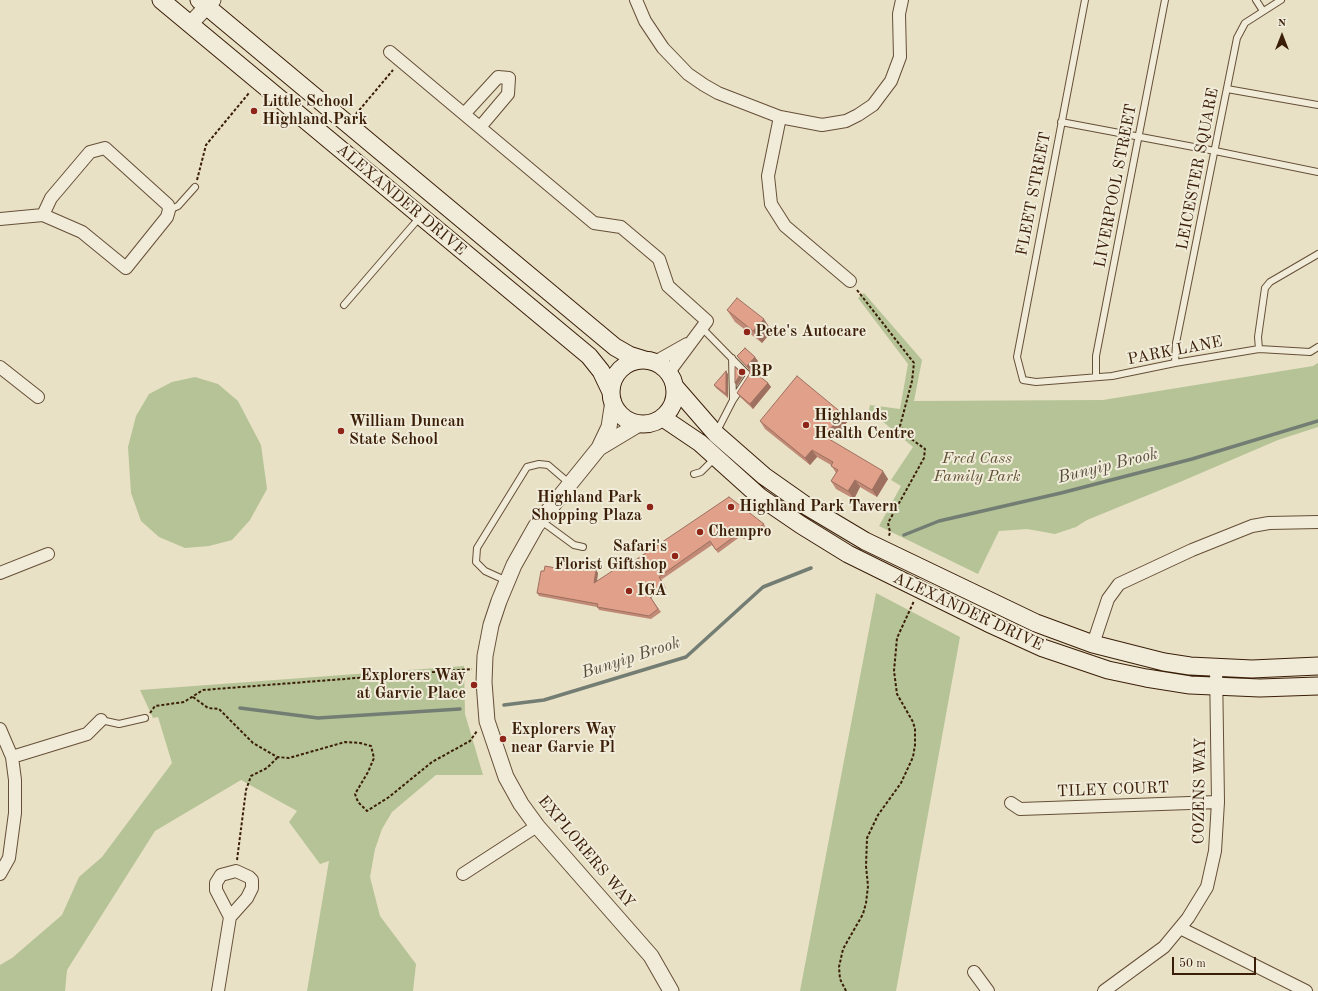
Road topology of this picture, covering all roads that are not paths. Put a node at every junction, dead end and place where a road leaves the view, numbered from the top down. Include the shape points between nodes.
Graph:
1 (161, 0) edge
2 (636, 0) edge
3 (895, 0) edge
4 (902, 0) edge
5 (1085, 0) edge
6 (1166, 0) edge
7 (1256, 0) edge
8 (1281, 0) edge
9 (207, 2) edge
10 (1263, 11) junction
11 (899, 14) junction
12 (190, 24) junction
13 (390, 52) dead end
14 (1227, 89) junction
15 (315, 96) junction
16 (1318, 105) edge
17 (465, 113) junction
18 (780, 117) junction
19 (1061, 122) junction
20 (480, 126) junction
21 (1139, 137) junction
22 (340, 149) junction
23 (1215, 151) junction
24 (1318, 172) edge
25 (195, 187) road end
26 (169, 210) junction
27 (43, 215) junction
28 (420, 216) junction
29 (0, 219) edge
30 (1318, 254) edge
31 (850, 281) road end
32 (344, 305) dead end
33 (702, 328) junction
34 (692, 341) junction
35 (1318, 347) edge
36 (1259, 349) junction
37 (732, 358) junction
38 (1175, 363) junction
39 (656, 365) junction
40 (0, 368) edge
41 (1096, 378) junction
42 (1036, 382) joint
43 (676, 388) junction
44 (38, 397) dead end
45 (612, 397) junction
46 (732, 400) junction
47 (663, 418) junction
48 (639, 424) junction
49 (716, 434) junction
50 (599, 448) junction
51 (716, 457) junction
52 (694, 474) dead end
53 (569, 483) junction
54 (540, 520) junction
55 (1318, 522) edge
56 (583, 547) dead end
57 (48, 554) dead end
58 (0, 573) edge
59 (507, 582) junction
60 (1093, 644) junction
61 (1318, 666) edge
62 (1216, 667) junction
63 (1318, 686) edge
64 (1215, 687) junction
65 (145, 718) road end
66 (101, 720) joint
67 (0, 729) edge
68 (12, 757) junction
69 (1218, 802) junction
70 (1011, 803) dead end
71 (537, 826) junction
72 (0, 874) edge
73 (463, 874) dead end
74 (230, 917) junction
75 (1180, 928) junction
76 (974, 972) dead end
77 (218, 991) edge
78 (671, 991) edge
79 (988, 991) edge
80 (1104, 991) edge
81 (1306, 991) edge

1 - 12 main road, ALEXANDER DRIVE
2 - 18 street via 654,36 688,74 718,92
3 - 11 street
4 - 11 street
5 - 19 lane, FLEET STREET
6 - 21 lane, LIVERPOOL STREET
7 - 10 lane
8 - 10 lane, LEICESTER SQUARE
9 - 12 street
9 - 15 main road, ALEXANDER DRIVE
10 - 14 lane, LEICESTER SQUARE via 1245,23 1237,38
11 - 18 street via 900,57 891,81 873,105 858,115 834,124 822,125
12 - 22 main road, ALEXANDER DRIVE
13 - 17 street
14 - 16 lane
14 - 23 lane, LEICESTER SQUARE
15 - 22 main road via 299,93 296,100 322,125
15 - 39 main road, ALEXANDER DRIVE via 615,347 629,356
17 - 20 street
17 - 20 street via 498,77 509,78 508,94
18 - 31 street via 768,176 771,204 785,226
19 - 21 lane
19 - 42 lane, FLEET STREET via 1017,357 1024,380
20 - 33 street via 594,222 621,227 659,259 668,286 707,321
21 - 23 lane
21 - 41 lane, LIVERPOOL STREET via 1096,356
22 - 28 main road, ALEXANDER DRIVE
23 - 24 lane
23 - 38 lane, LEICESTER SQUARE via 1176,343
25 - 26 lane via 178,206
26 - 27 street via 167,218 126,268 82,232
26 - 27 street via 168,205 105,148 90,152 51,198
27 - 29 street
28 - 32 lane
28 - 45 main road, ALEXANDER DRIVE via 589,356 601,371
30 - 36 lane via 1270,282 1265,288 1258,337
33 - 34 street
33 - 37 lane
34 - 39 street
34 - 39 street
35 - 36 lane, PARK LANE via 1310,352
36 - 38 lane, PARK LANE
37 - 46 lane
37 - 46 lane via 749,376
38 - 41 lane, PARK LANE
39 - 43 main road
39 - 45 main road via 634,361 619,371 613,380
40 - 44 street
41 - 42 lane, PARK LANE
43 - 47 main road via 674,404
43 - 49 main road, ALEXANDER DRIVE
45 - 48 main road via 620,414 629,421
45 - 50 street, EXPLORERS WAY via 609,427
46 - 49 lane
47 - 48 main road via 650,424
47 - 51 main road, ALEXANDER DRIVE via 682,429
48 - 50 street, EXPLORERS WAY
49 - 60 main road, ALEXANDER DRIVE via 764,476 855,536 1036,623
50 - 53 street, EXPLORERS WAY
51 - 52 lane via 701,472
51 - 64 main road, ALEXANDER DRIVE via 760,497 863,563 988,623 1043,648 1085,663 1146,678
53 - 54 street, EXPLORERS WAY
53 - 59 lane via 548,465 527,467 485,534 477,548 476,562 485,571
54 - 56 lane via 574,545
54 - 59 street, EXPLORERS WAY via 522,549
55 - 60 street via 1252,526 1119,584 1108,599
57 - 58 street
59 - 71 street, EXPLORERS WAY via 491,624 486,656 485,689 489,727 506,777
60 - 62 main road, ALEXANDER DRIVE via 1158,661
61 - 62 main road, ALEXANDER DRIVE via 1252,669
62 - 64 street, COZENS WAY
63 - 64 main road, ALEXANDER DRIVE
64 - 69 street, COZENS WAY
65 - 66 lane via 119,724
66 - 68 street via 87,734
67 - 68 street
68 - 72 street via 15,813 9,858
69 - 70 street, TILEY COURT via 1020,809
69 - 75 street, COZENS WAY via 1215,851 1206,888
71 - 73 street
71 - 78 street, EXPLORERS WAY via 651,956
74 - 74 street via 247,898 252,888 252,880 236,871 221,875 216,883 216,890
74 - 77 street
75 - 80 street, COZENS WAY via 1164,947
75 - 81 street
76 - 79 street

